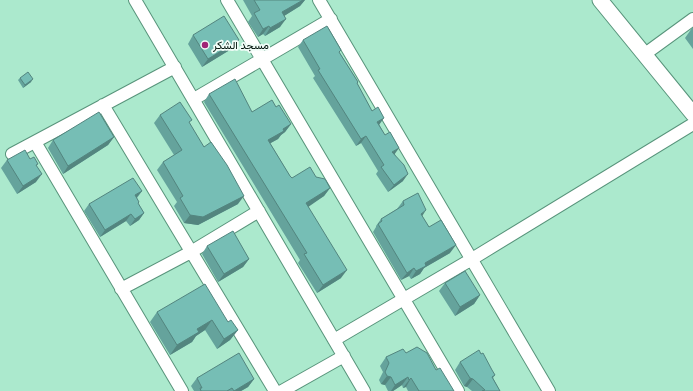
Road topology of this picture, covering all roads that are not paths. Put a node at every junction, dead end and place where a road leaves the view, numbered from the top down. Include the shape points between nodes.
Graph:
1 (135, 0) edge
2 (227, 0) edge
3 (319, 0) edge
4 (600, 0) edge
5 (331, 19) junction
6 (693, 19) edge
7 (645, 54) junction
8 (261, 58) junction
9 (174, 67) junction
10 (194, 99) junction
11 (103, 105) junction
12 (693, 114) edge
13 (693, 124) edge
14 (35, 142) junction
15 (12, 154) dead end
16 (260, 211) junction
17 (191, 252) junction
18 (472, 260) junction
19 (122, 289) junction
20 (403, 299) junction
21 (334, 340) junction
22 (344, 356) junction
23 (182, 391) edge
24 (275, 391) edge
25 (282, 391) edge
26 (364, 391) edge
27 (458, 391) edge
28 (549, 391) edge

1 - 9 street
2 - 8 street
3 - 5 street
4 - 7 street
5 - 8 street
5 - 18 street
6 - 7 street
7 - 12 street
8 - 10 street
8 - 20 street
9 - 10 street
9 - 11 street
10 - 16 street
11 - 14 street
11 - 17 street
13 - 18 street
14 - 15 street
14 - 19 street
16 - 17 street
16 - 21 street
17 - 19 street
17 - 24 street
18 - 20 street
18 - 28 street
19 - 23 street
20 - 21 street
20 - 27 street
21 - 22 street
22 - 25 street
22 - 26 street

